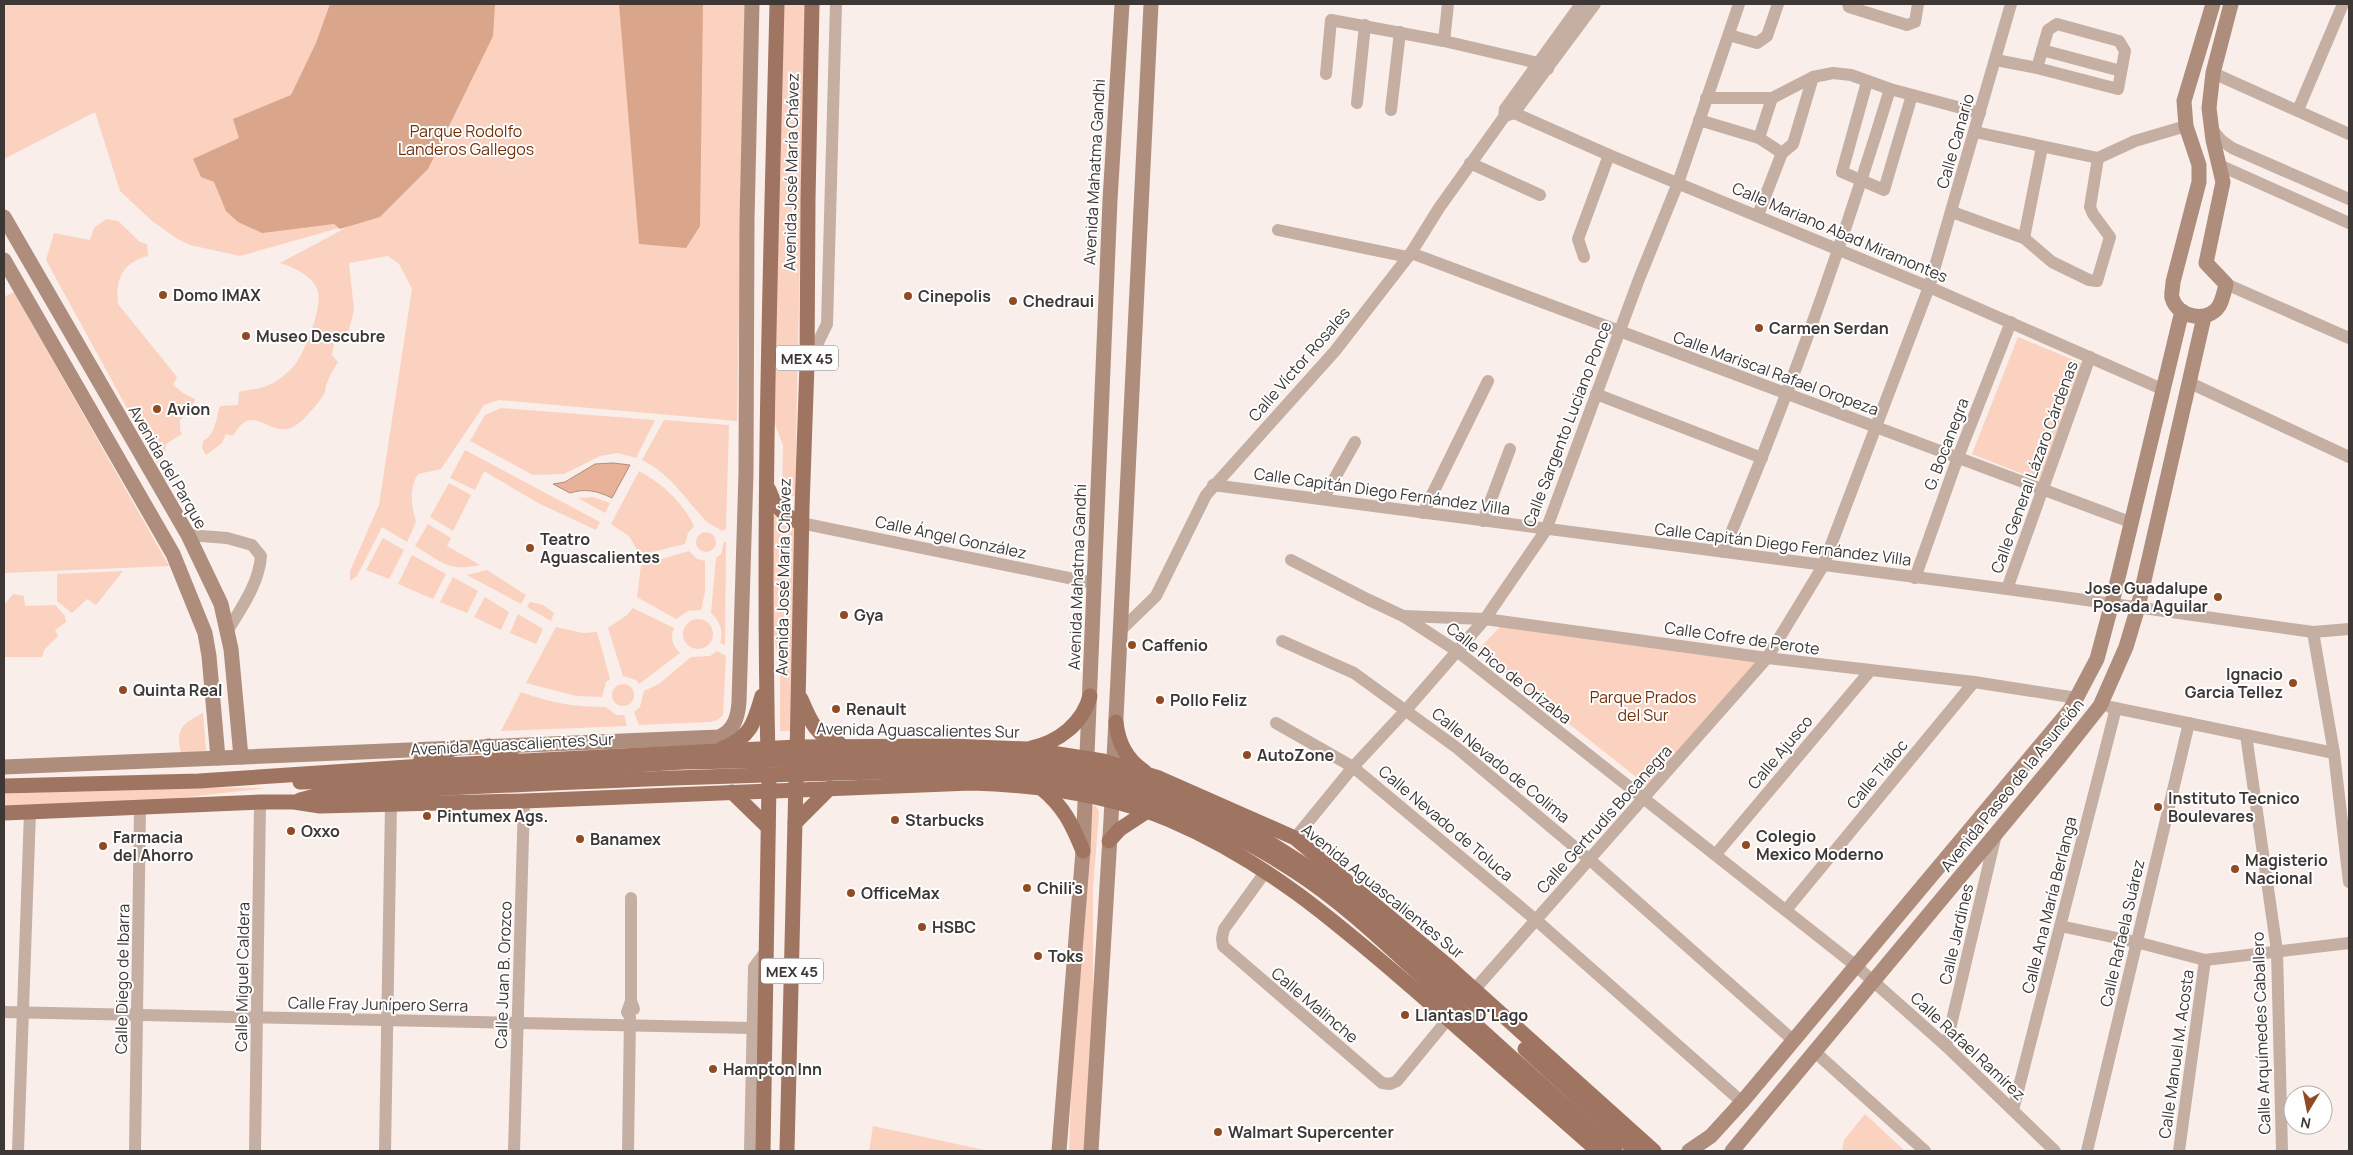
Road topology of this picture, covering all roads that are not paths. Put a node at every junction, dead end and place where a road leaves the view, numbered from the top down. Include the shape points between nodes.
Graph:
1 (752, 4) edge
2 (777, 4) edge
3 (812, 4) edge
4 (836, 4) edge
5 (1122, 4) edge
6 (1151, 4) edge
7 (1448, 4) edge
8 (1581, 4) edge
9 (1595, 4) edge
10 (1739, 4) edge
11 (1778, 4) edge
12 (1848, 4) edge
13 (1918, 4) edge
14 (2011, 4) edge
15 (2213, 4) edge
16 (2231, 4) edge
17 (2343, 4) edge
18 (1365, 25) junction
19 (1400, 32) junction
20 (1728, 35) junction
21 (1444, 41) junction
22 (2042, 50) junction
23 (1996, 60) junction
24 (1543, 66) junction
25 (2037, 68) junction
26 (2121, 71) junction
27 (2214, 73) junction
28 (1326, 74) dead end
29 (1813, 77) junction
30 (1866, 82) junction
31 (1890, 89) junction
32 (1912, 95) junction
33 (1706, 98) junction
34 (1772, 98) junction
35 (1357, 103) dead end
36 (1391, 110) dead end
37 (2298, 110) junction
38 (1508, 113) junction
39 (1980, 113) junction
40 (1699, 120) junction
41 (2186, 126) junction
42 (2212, 129) junction
43 (1975, 132) junction
44 (2349, 134) edge
45 (1759, 138) junction
46 (2042, 147) junction
47 (1782, 153) junction
48 (1609, 155) junction
49 (2098, 158) junction
50 (1470, 163) junction
51 (2219, 165) junction
52 (1862, 180) junction
53 (1678, 183) junction
54 (1540, 195) dead end
55 (2349, 199) edge
56 (1952, 212) junction
57 (1758, 215) junction
58 (4, 216) edge
59 (2349, 223) edge
60 (1278, 230) dead end
61 (8, 232) edge
62 (2024, 238) junction
63 (1838, 250) junction
64 (1410, 255) junction
65 (1584, 257) dead end
66 (4, 260) edge
67 (2226, 284) junction
68 (1928, 287) junction
69 (2182, 311) junction
70 (2204, 317) junction
71 (2010, 322) junction
72 (1620, 332) junction
73 (2349, 338) edge
74 (2090, 357) junction
75 (807, 365) junction
76 (1488, 382) dead end
77 (2190, 383) junction
78 (2162, 389) junction
79 (1596, 394) junction
80 (1785, 394) junction
81 (768, 423) junction
82 (745, 425) junction
83 (1877, 427) junction
84 (1355, 442) dead end
85 (1510, 450) dead end
86 (1958, 457) junction
87 (2349, 457) edge
88 (1762, 458) junction
89 (746, 473) junction
90 (767, 479) junction
91 (1214, 485) junction
92 (2042, 490) junction
93 (1323, 499) junction
94 (1423, 513) junction
95 (1483, 521) junction
96 (2130, 522) junction
97 (801, 523) junction
98 (1546, 530) junction
99 (188, 535) junction
100 (1723, 552) junction
101 (1291, 560) dead end
102 (1823, 566) junction
103 (1915, 578) junction
104 (1093, 584) junction
105 (2008, 589) junction
106 (2112, 603) junction
107 (2138, 606) junction
108 (1403, 616) junction
109 (1485, 619) junction
110 (228, 630) junction
111 (1121, 630) junction
112 (2349, 630) edge
113 (2314, 632) junction
114 (1282, 641) dead end
115 (1457, 651) junction
116 (1767, 658) junction
117 (1870, 671) junction
118 (766, 682) junction
119 (1974, 682) junction
120 (798, 693) junction
121 (1090, 696) junction
122 (2077, 698) junction
123 (2100, 706) junction
124 (2116, 708) junction
125 (1406, 710) junction
126 (1116, 722) junction
127 (1276, 723) dead end
128 (2189, 723) junction
129 (2246, 735) junction
130 (712, 744) junction
131 (490, 746) junction
132 (850, 746) junction
133 (458, 747) junction
134 (797, 747) junction
135 (768, 748) junction
136 (1001, 748) junction
137 (1026, 749) junction
138 (2334, 752) junction
139 (642, 754) junction
140 (241, 757) junction
141 (218, 758) junction
142 (1087, 758) junction
143 (517, 761) junction
144 (1114, 764) junction
145 (4, 767) edge
146 (408, 767) junction
147 (1353, 767) junction
148 (1140, 772) junction
149 (1159, 778) junction
150 (199, 781) junction
151 (997, 784) junction
152 (4, 786) edge
153 (1040, 787) junction
154 (830, 788) junction
155 (796, 790) junction
156 (769, 791) junction
157 (732, 792) junction
158 (1085, 795) junction
159 (622, 797) junction
160 (1643, 800) junction
161 (524, 801) junction
162 (260, 802) junction
163 (294, 802) junction
164 (1112, 802) junction
165 (391, 804) junction
166 (1130, 807) junction
167 (140, 808) junction
168 (30, 812) junction
169 (1146, 812) junction
170 (4, 814) edge
171 (795, 824) junction
172 (768, 827) junction
173 (1997, 830) junction
174 (1295, 838) junction
175 (1110, 841) junction
176 (1083, 851) junction
177 (1716, 854) junction
178 (1588, 859) junction
179 (1266, 871) junction
180 (2349, 882) edge
181 (631, 898) dead end
182 (1786, 910) junction
183 (1536, 920) junction
184 (2060, 926) junction
185 (2136, 942) junction
186 (2349, 943) edge
187 (766, 951) junction
188 (2277, 951) junction
189 (2204, 960) junction
190 (1856, 966) junction
191 (1874, 981) junction
192 (1474, 990) junction
193 (4, 1012) edge
194 (23, 1013) junction
195 (138, 1015) junction
196 (257, 1018) junction
197 (1448, 1019) junction
198 (387, 1020) junction
199 (630, 1021) junction
200 (518, 1023) junction
201 (751, 1028) junction
202 (1794, 1040) junction
203 (1946, 1046) junction
204 (1815, 1052) junction
205 (1742, 1102) junction
206 (2013, 1110) junction
207 (1711, 1136) junction
208 (18, 1151) edge
209 (136, 1151) edge
210 (255, 1151) edge
211 (385, 1151) edge
212 (514, 1151) edge
213 (628, 1151) edge
214 (750, 1151) edge
215 (763, 1151) edge
216 (787, 1151) edge
217 (1059, 1151) edge
218 (1091, 1151) edge
219 (1598, 1151) edge
220 (1615, 1151) edge
221 (1636, 1151) edge
222 (1654, 1151) edge
223 (1689, 1151) edge
224 (1732, 1151) edge
225 (1925, 1151) edge
226 (2055, 1151) edge
227 (2087, 1151) edge
228 (2179, 1151) edge
229 (2282, 1151) edge

1 - 82 street
2 - 81 main road, Avenida José María Chávez / MEX 45
3 - 75 main road, Avenida José María Chávez / MEX 45
4 - 75 street via 827,324
5 - 104 street, Avenida Mahatma Gandhi
6 - 111 street
7 - 21 street
8 - 24 street, Calle Víctor Rosales
9 - 24 street, Calle Víctor Rosales
10 - 20 street, Calle Sargento Luciano Ponce
11 - 20 street via 1767,36 1757,43
12 - 13 street via 1849,7 1908,25 1915,22
14 - 23 street, Calle Canario
15 - 41 street via 2184,101
16 - 27 street
17 - 37 street
18 - 19 street
18 - 28 street via 1331,20
18 - 35 street
19 - 21 street
19 - 36 street
20 - 33 street, Calle Sargento Luciano Ponce
21 - 24 street
22 - 25 street
22 - 26 street
22 - 26 street via 2048,30 2057,24 2080,30 2119,42 2125,51
23 - 25 street
23 - 39 street, Calle Canario
24 - 38 street, Calle Víctor Rosales
25 - 26 street via 2118,89
27 - 37 street
27 - 42 street via 2210,108
29 - 30 street via 1833,73 1851,75
29 - 34 street
29 - 47 street via 1793,144
30 - 31 street
30 - 52 street via 1842,172
31 - 32 street
31 - 52 street
32 - 39 street
32 - 52 street via 1884,190
33 - 34 street
33 - 40 street, Calle Sargento Luciano Ponce
34 - 45 street
37 - 44 street
38 - 48 street, Calle Mariano Abad Miramontes
38 - 50 street, Calle Víctor Rosales
39 - 43 street, Calle Canario
40 - 45 street
40 - 53 street, Calle Sargento Luciano Ponce
41 - 49 street via 2136,141
41 - 69 street via 2199,165 2199,182 2173,282 2172,299
42 - 51 street
42 - 55 street via 2232,148
43 - 46 street
43 - 56 street, Calle Canario
45 - 47 street
46 - 49 street
46 - 62 street
47 - 57 street
48 - 53 street, Calle Mariano Abad Miramontes
48 - 65 street via 1578,239
49 - 62 street via 2090,207 2110,237 2097,281 2088,280 2052,262
50 - 54 street
50 - 64 street, Calle Víctor Rosales
51 - 59 street
51 - 67 street via 2223,182 2206,263
52 - 63 street
53 - 57 street, Calle Mariano Abad Miramontes
53 - 72 street, Calle Sargento Luciano Ponce
56 - 62 street
56 - 68 street, Calle Canario
57 - 63 street, Calle Mariano Abad Miramontes
58 - 61 street, Avenida del Parque
60 - 64 street, Calle Mariscal Rafael Oropeza
61 - 99 street, Avenida del Parque
63 - 68 street, Calle Mariano Abad Miramontes
63 - 80 street
64 - 72 street, Calle Mariscal Rafael Oropeza
64 - 91 street, Calle Víctor Rosales via 1335,351
66 - 141 street via 177,562 205,633
67 - 70 street via 2218,307
67 - 73 street
68 - 71 street, Calle Mariano Abad Miramontes
68 - 83 street, Calle Gertrudis Bocanegra
69 - 70 street
69 - 78 street, Avenida Paseo de la Asunción
70 - 77 street, Avenida Paseo de la Asunción
71 - 74 street, Calle Mariano Abad Miramontes
71 - 86 street, G. Bocanegra
72 - 79 street, Calle Sargento Luciano Ponce
72 - 80 street, Calle Mariscal Rafael Oropeza
74 - 78 street, Calle Mariano Abad Miramontes
74 - 92 street, Calle General Lázaro Cárdenas
75 - 97 main road, Avenida José María Chávez / MEX 45
76 - 94 street
77 - 87 street
77 - 107 street, Avenida Paseo de la Asunción
78 - 96 street, Avenida Paseo de la Asunción
79 - 88 street
79 - 98 street, Calle Sargento Luciano Ponce
80 - 83 street, Calle Mariscal Rafael Oropeza
80 - 88 street
81 - 82 street
81 - 90 main road, Avenida José María Chávez / MEX 45
82 - 89 street
83 - 86 street, Calle Mariscal Rafael Oropeza
83 - 102 street, Calle Gertrudis Bocanegra
84 - 93 street
85 - 95 street
86 - 92 street, Calle Mariscal Rafael Oropeza
86 - 103 street, G. Bocanegra
88 - 100 street
89 - 90 street
89 - 130 street via 738,712 731,729
90 - 97 main road via 777,506
90 - 118 main road, Avenida José María Chávez / MEX 45
91 - 93 street, Calle Capitán Diego Fernández Villa
91 - 111 street, Calle Víctor Rosales via 1206,494 1156,596
92 - 96 street, Calle Mariscal Rafael Oropeza
92 - 105 street, Calle General Lázaro Cárdenas
93 - 94 street, Calle Capitán Diego Fernández Villa
94 - 95 street, Calle Capitán Diego Fernández Villa
95 - 98 street, Calle Capitán Diego Fernández Villa
96 - 106 street, Avenida Paseo de la Asunción
97 - 104 street, Calle Ángel González
97 - 120 main road, Avenida José María Chávez / MEX 45
98 - 100 street, Calle Capitán Diego Fernández Villa
98 - 109 street, Calle Sargento Luciano Ponce
99 - 110 street, Avenida del Parque via 221,604
99 - 110 street via 228,538 252,545 261,556 254,584
100 - 102 street, Calle Capitán Diego Fernández Villa
101 - 108 street, Calle Pico de Orizaba
102 - 103 street, Calle Capitán Diego Fernández Villa
102 - 116 street, Calle Gertrudis Bocanegra
103 - 105 street, Calle Capitán Diego Fernández Villa
104 - 121 street, Avenida Mahatma Gandhi
105 - 106 street, Calle Capitán Diego Fernández Villa
106 - 107 street, Calle Capitán Diego Fernández Villa
106 - 122 street, Avenida Paseo de la Asunción via 2096,659
107 - 113 street, Calle Capitán Diego Fernández Villa
107 - 123 street, Avenida Paseo de la Asunción via 2126,647
108 - 109 street, Calle Cofre de Perote
108 - 115 street, Calle Pico de Orizaba
109 - 115 street, Calle Sargento Luciano Ponce
109 - 116 street, Calle Cofre de Perote
110 - 140 street, Avenida del Parque
111 - 126 street
112 - 113 street, Calle Capitán Diego Fernández Villa
113 - 138 street
114 - 125 street, Calle Nevado de Colima via 1354,673
115 - 125 street, Calle Sargento Luciano Ponce
115 - 160 street, Calle Pico de Orizaba
116 - 117 street, Calle Cofre de Perote
116 - 160 street, Calle Gertrudis Bocanegra
117 - 119 street, Calle Cofre de Perote
117 - 177 street, Calle Ajusco
118 - 130 main road via 750,730 734,744
118 - 135 main road, Avenida José María Chávez / MEX 45
119 - 122 street, Calle Cofre de Perote
119 - 182 street, Calle Tláloc
120 - 132 main road via 819,733 829,740
120 - 134 main road, Avenida José María Chávez / MEX 45
121 - 137 main road via 1085,712 1066,732 1047,744
121 - 142 street, Avenida Mahatma Gandhi
122 - 190 street, Avenida Paseo de la Asunción
123 - 124 street
123 - 173 street, Avenida Paseo de la Asunción
124 - 128 street
124 - 184 street, Calle Ana María Berlanga
125 - 147 street, Calle Sargento Luciano Ponce
125 - 178 street, Calle Nevado de Colima via 1457,748
126 - 144 street
126 - 149 main road via 1128,756 1142,770
127 - 147 street, Calle Nevado de Toluca
128 - 129 street
128 - 185 street, Calle Rafaela Suárez
129 - 138 street
129 - 188 street, Calle Arquímedes Caballero
130 - 131 street, Avenida Aguascalientes Sur
130 - 135 main road, Avenida Aguascalientes Sur
130 - 139 main road, Avenida Aguascalientes Sur
131 - 133 street, Avenida Aguascalientes Sur
131 - 143 main road
132 - 134 main road, Avenida Aguascalientes Sur
132 - 136 main road, Avenida Aguascalientes Sur
133 - 140 street, Avenida Aguascalientes Sur
133 - 146 main road
134 - 135 main road, Avenida Aguascalientes Sur
134 - 155 main road, Avenida José María Chávez / MEX 45
135 - 156 main road, Avenida José María Chávez / MEX 45
136 - 137 main road, Avenida Aguascalientes Sur
136 - 151 main road via 1012,757 1014,766 1009,778
137 - 142 main road, Avenida Aguascalientes Sur
138 - 180 street
139 - 143 main road, Avenida Aguascalientes Sur
139 - 159 main road via 650,762 651,780 639,791
140 - 141 street, Avenida Aguascalientes Sur
141 - 145 street, Avenida Aguascalientes Sur
142 - 144 main road, Avenida Aguascalientes Sur
142 - 158 street, Avenida Mahatma Gandhi
143 - 146 main road, Avenida Aguascalientes Sur
144 - 148 main road, Avenida Aguascalientes Sur
144 - 164 street
146 - 150 main road, Avenida Aguascalientes Sur
147 - 174 street, Calle Sargento Luciano Ponce
147 - 183 street, Calle Nevado de Toluca
148 - 149 main road, Avenida Aguascalientes Sur
148 - 166 main road via 1128,777 1124,788
149 - 174 main road, Avenida Aguascalientes Sur
150 - 152 main road, Avenida Aguascalientes Sur
150 - 221 main road, Avenida Aguascalientes Sur, bridge via 387,780 683,762 964,758 1023,759 1126,780 1168,794 1245,829 1318,874 1446,979
151 - 153 main road
151 - 154 main road
153 - 158 main road
153 - 176 main road via 1062,808
154 - 155 main road
154 - 171 main road
155 - 156 main road
155 - 171 main road, Avenida José María Chávez / MEX 45
156 - 157 main road
156 - 172 main road, Avenida José María Chávez / MEX 45
157 - 159 main road
157 - 172 main road
158 - 164 main road
158 - 176 street, Avenida Mahatma Gandhi
159 - 161 main road
160 - 177 street, Calle Pico de Orizaba
160 - 178 street, Calle Gertrudis Bocanegra
161 - 165 main road
161 - 200 street, Calle Juan B. Orozco
162 - 163 main road
162 - 167 main road
162 - 196 street, Calle Miguel Caldera
163 - 165 main road via 320,806
163 - 220 main road, bridge via 319,795 373,792 854,772 994,771 1046,775 1122,792 1240,838 1322,890 1426,979
164 - 166 main road
164 - 175 street
165 - 198 street
166 - 169 main road
167 - 168 main road
167 - 195 street, Calle Diego de Ibarra
168 - 170 main road
168 - 194 street
169 - 175 main road via 1120,829
169 - 179 main road via 1170,820
171 - 216 main road, Avenida José María Chávez / MEX 45
172 - 187 main road, Avenida José María Chávez / MEX 45
173 - 191 street, Avenida Paseo de la Asunción
173 - 203 street, Calle Jardines
174 - 192 main road, Avenida Aguascalientes Sur
175 - 218 street
176 - 217 street, Avenida Mahatma Gandhi
177 - 182 street, Calle Pico de Orizaba
178 - 183 street, Calle Gertrudis Bocanegra
178 - 202 street, Calle Nevado de Colima
179 - 197 main road via 1336,922
179 - 197 street, Calle Malinche via 1224,929 1223,946 1382,1083 1397,1081
181 - 199 street via 631,1001 634,1013
182 - 190 street, Calle Pico de Orizaba
183 - 192 street, Calle Gertrudis Bocanegra
183 - 205 street, Calle Nevado de Toluca
184 - 185 street
184 - 206 street, Calle Ana María Berlanga
185 - 189 street
185 - 227 street, Calle Rafaela Suárez
186 - 188 street
187 - 201 street, Avenida José María Chávez via 754,967
187 - 215 main road, Avenida José María Chávez / MEX 45
188 - 189 street
188 - 229 street, Calle Arquímedes Caballero
189 - 228 street, Calle Manuel M. Acosta
190 - 191 street, Calle Rafael Ramírez
190 - 202 street, Avenida Paseo de la Asunción
191 - 203 street, Calle Rafael Ramírez
191 - 204 street, Avenida Paseo de la Asunción
192 - 222 main road, Avenida Aguascalientes Sur
193 - 194 street, Calle Fray Junípero Serra
194 - 195 street, Calle Fray Junípero Serra
194 - 208 street
195 - 196 street, Calle Fray Junípero Serra
195 - 209 street, Calle Diego de Ibarra
196 - 198 street, Calle Fray Junípero Serra
196 - 210 street, Calle Miguel Caldera
197 - 219 main road
198 - 200 street, Calle Fray Junípero Serra
198 - 211 street
199 - 200 street, Calle Fray Junípero Serra
199 - 201 street, Calle Fray Junípero Serra
199 - 213 street
200 - 212 street, Calle Juan B. Orozco
201 - 214 street, Avenida José María Chávez
202 - 205 street, Avenida Paseo de la Asunción
203 - 206 street, Calle Rafael Ramírez
204 - 224 street, Avenida Paseo de la Asunción
204 - 225 street
205 - 207 street, Avenida Paseo de la Asunción
206 - 226 street, Calle Rafael Ramírez
207 - 223 street, Avenida Paseo de la Asunción
207 - 224 street via 1720,1148

